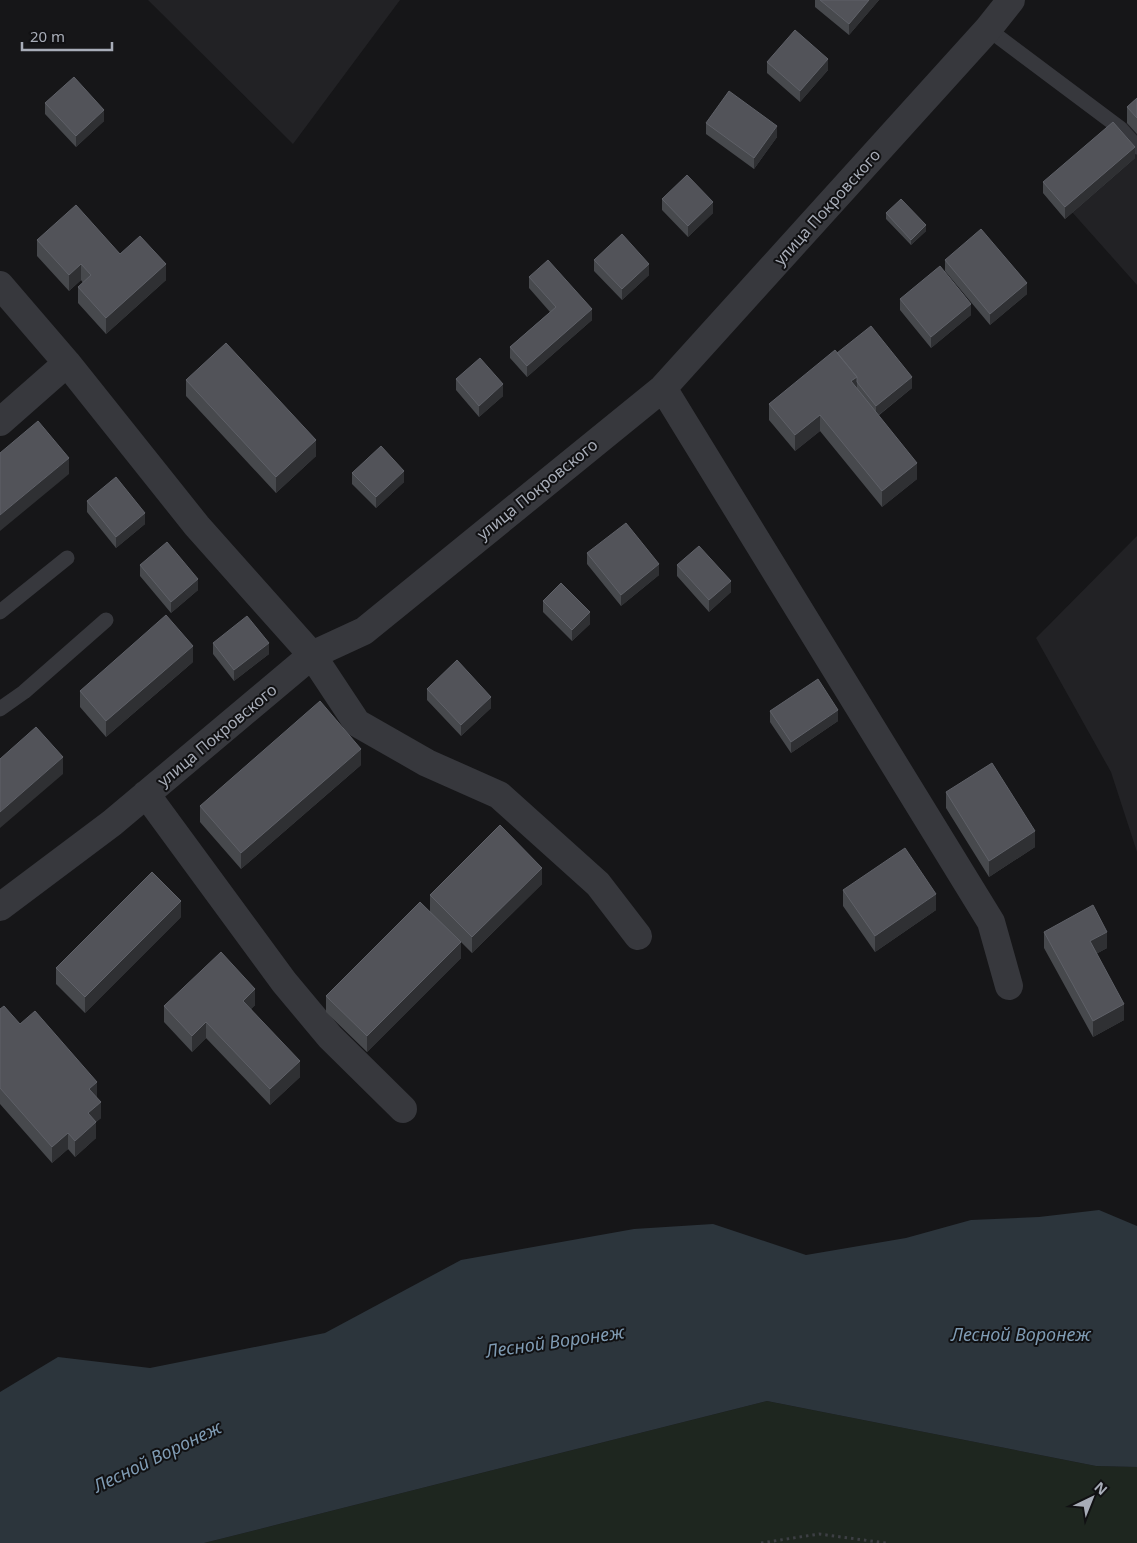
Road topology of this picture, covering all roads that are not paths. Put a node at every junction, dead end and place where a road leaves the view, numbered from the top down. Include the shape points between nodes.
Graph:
1 (1011, 0) edge
2 (988, 29) junction
3 (1137, 146) edge
4 (0, 285) edge
5 (68, 363) junction
6 (663, 388) junction
7 (0, 422) edge
8 (67, 558) dead end
9 (0, 612) edge
10 (106, 620) dead end
11 (312, 655) junction
12 (0, 709) edge
13 (146, 794) junction
14 (0, 907) edge
15 (638, 936) dead end
16 (1009, 986) dead end
17 (403, 1109) dead end

1 - 2 street, улица Покровского
2 - 3 lane via 1120,128
2 - 6 street, улица Покровского
4 - 5 street
5 - 7 street
5 - 11 street via 197,526
6 - 11 street, улица Покровского via 364,631
6 - 16 street via 991,922
8 - 9 lane
10 - 12 lane
11 - 13 street, улица Покровского
11 - 15 street via 357,723 427,764 500,796 598,884
13 - 14 street, улица Покровского
13 - 17 street via 284,982 330,1037

